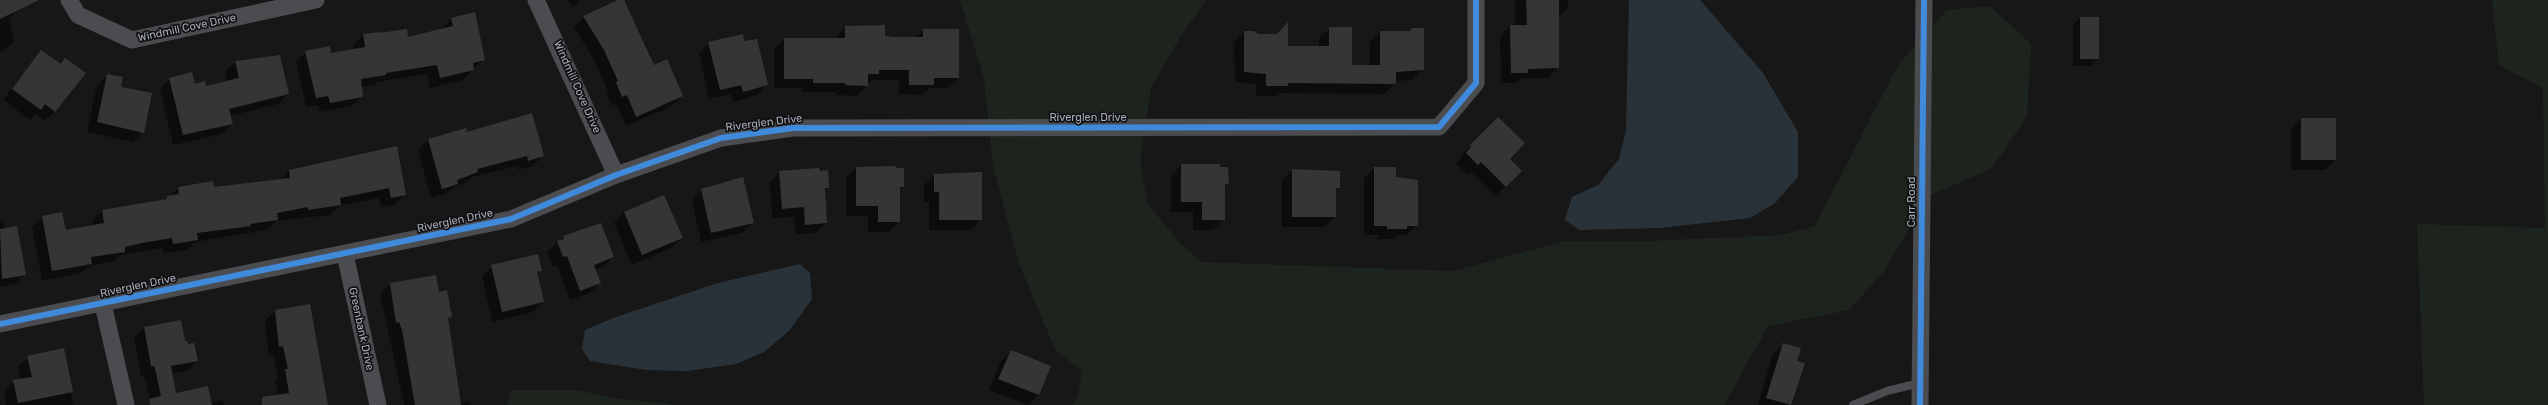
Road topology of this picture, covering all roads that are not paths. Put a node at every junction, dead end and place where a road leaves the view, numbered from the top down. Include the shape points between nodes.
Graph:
1 (69, 0) edge
2 (316, 0) edge
3 (536, 0) edge
4 (1476, 0) edge
5 (1924, 0) edge
6 (616, 175) junction
7 (345, 254) junction
8 (103, 304) junction
9 (0, 324) edge
10 (1920, 383) junction
11 (126, 405) edge
12 (378, 405) edge
13 (1853, 405) edge
14 (1920, 405) edge

1 - 2 street, Windmill Cove Drive via 78,15 132,40
3 - 6 street, Windmill Cove Drive
4 - 6 street, Riverglen Drive via 1476,83 1439,127 793,128 721,138
5 - 10 street, Carr Road
6 - 7 street, Riverglen Drive via 511,219
7 - 8 street, Riverglen Drive
7 - 12 street, Greenbank Drive
8 - 9 street, Riverglen Drive
8 - 11 street
10 - 13 lane via 1880,393
10 - 14 street, Carr Road

